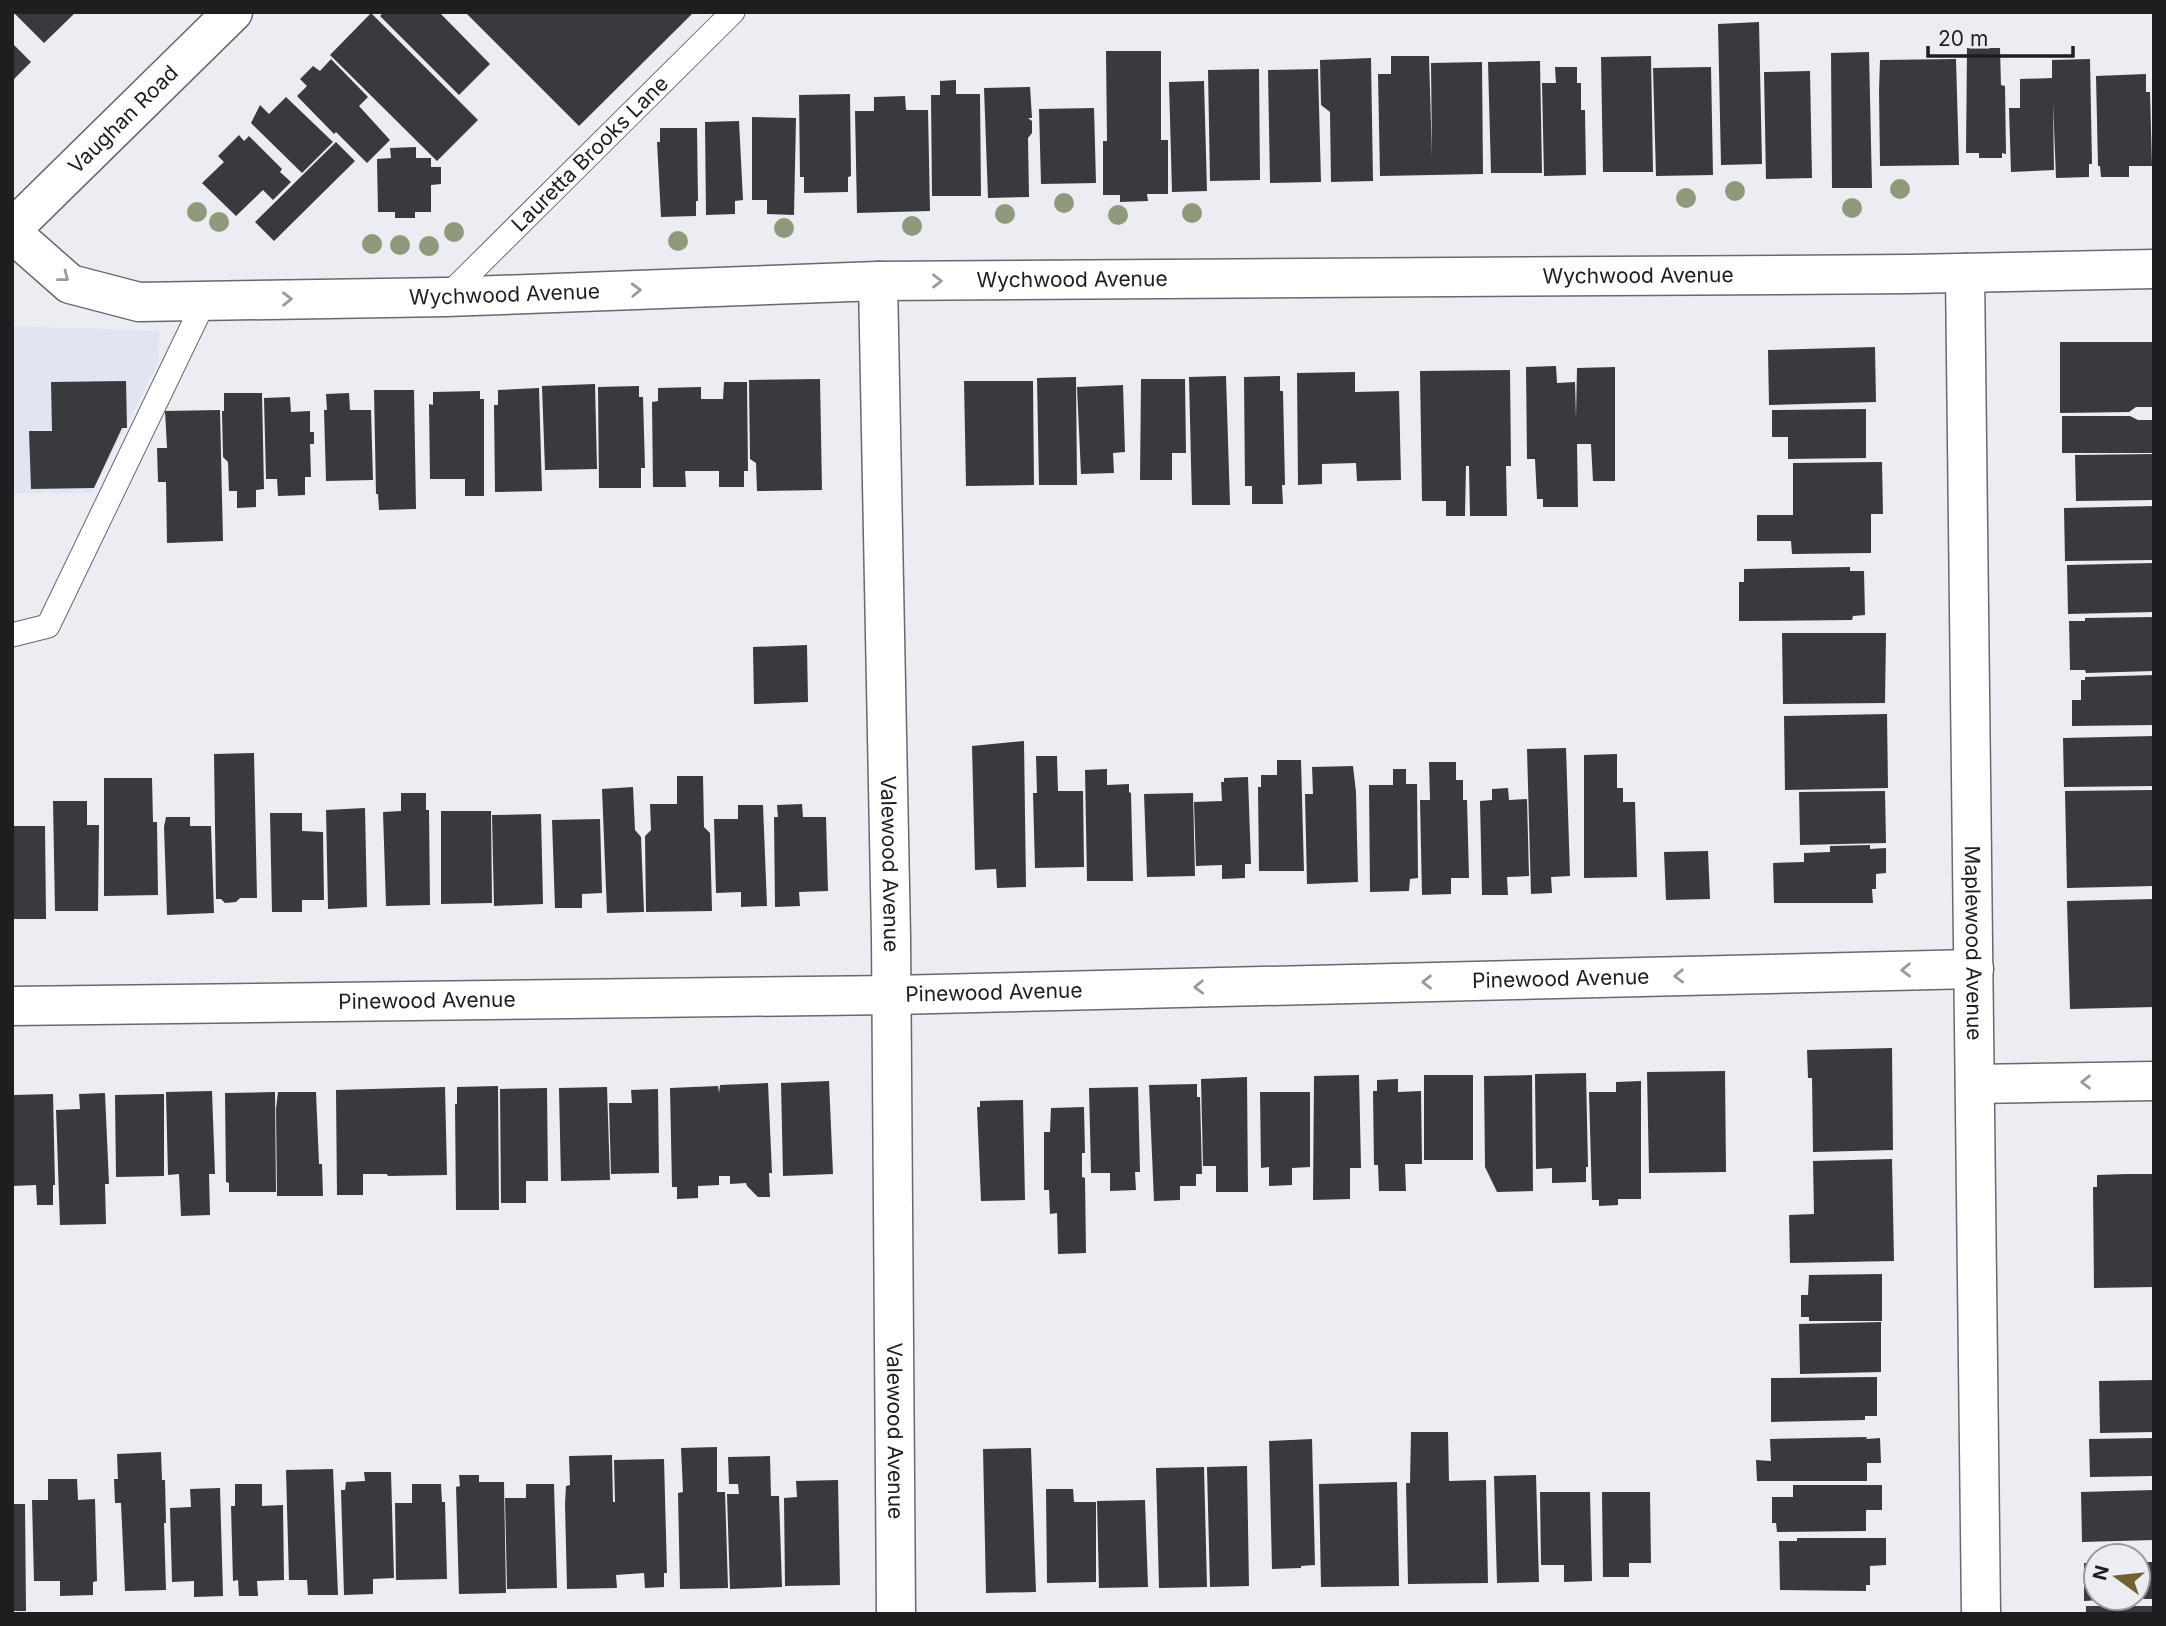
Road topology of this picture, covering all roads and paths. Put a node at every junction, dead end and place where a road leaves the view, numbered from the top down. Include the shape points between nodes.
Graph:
1 (233, 12) edge
2 (733, 12) edge
3 (12, 231) edge
4 (2154, 269) edge
5 (1965, 273) junction
6 (878, 281) junction
7 (446, 297) junction
8 (205, 300) junction
9 (12, 635) edge
10 (1974, 969) junction
11 (892, 995) junction
12 (12, 1006) edge
13 (2154, 1081) edge
14 (1975, 1084) junction
15 (896, 1614) edge
16 (1981, 1614) edge

1 - 3 street, Vaughan Road
2 - 7 lane, Lauretta Brooks Lane
3 -> 8 street, Wychwood Avenue via 71,284 139,302
4 - 5 street, Wychwood Avenue
6 -> 5 street, Wychwood Avenue
5 - 10 street, Maplewood Avenue
7 -> 6 street, Wychwood Avenue
6 - 11 street, Valewood Avenue
8 -> 7 street, Wychwood Avenue
8 - 9 lane via 48,626
10 -> 11 street, Pinewood Avenue
10 - 14 street, Maplewood Avenue
11 - 12 street, Pinewood Avenue
11 - 15 street, Valewood Avenue
13 -> 14 street
14 - 16 street, Maplewood Avenue

